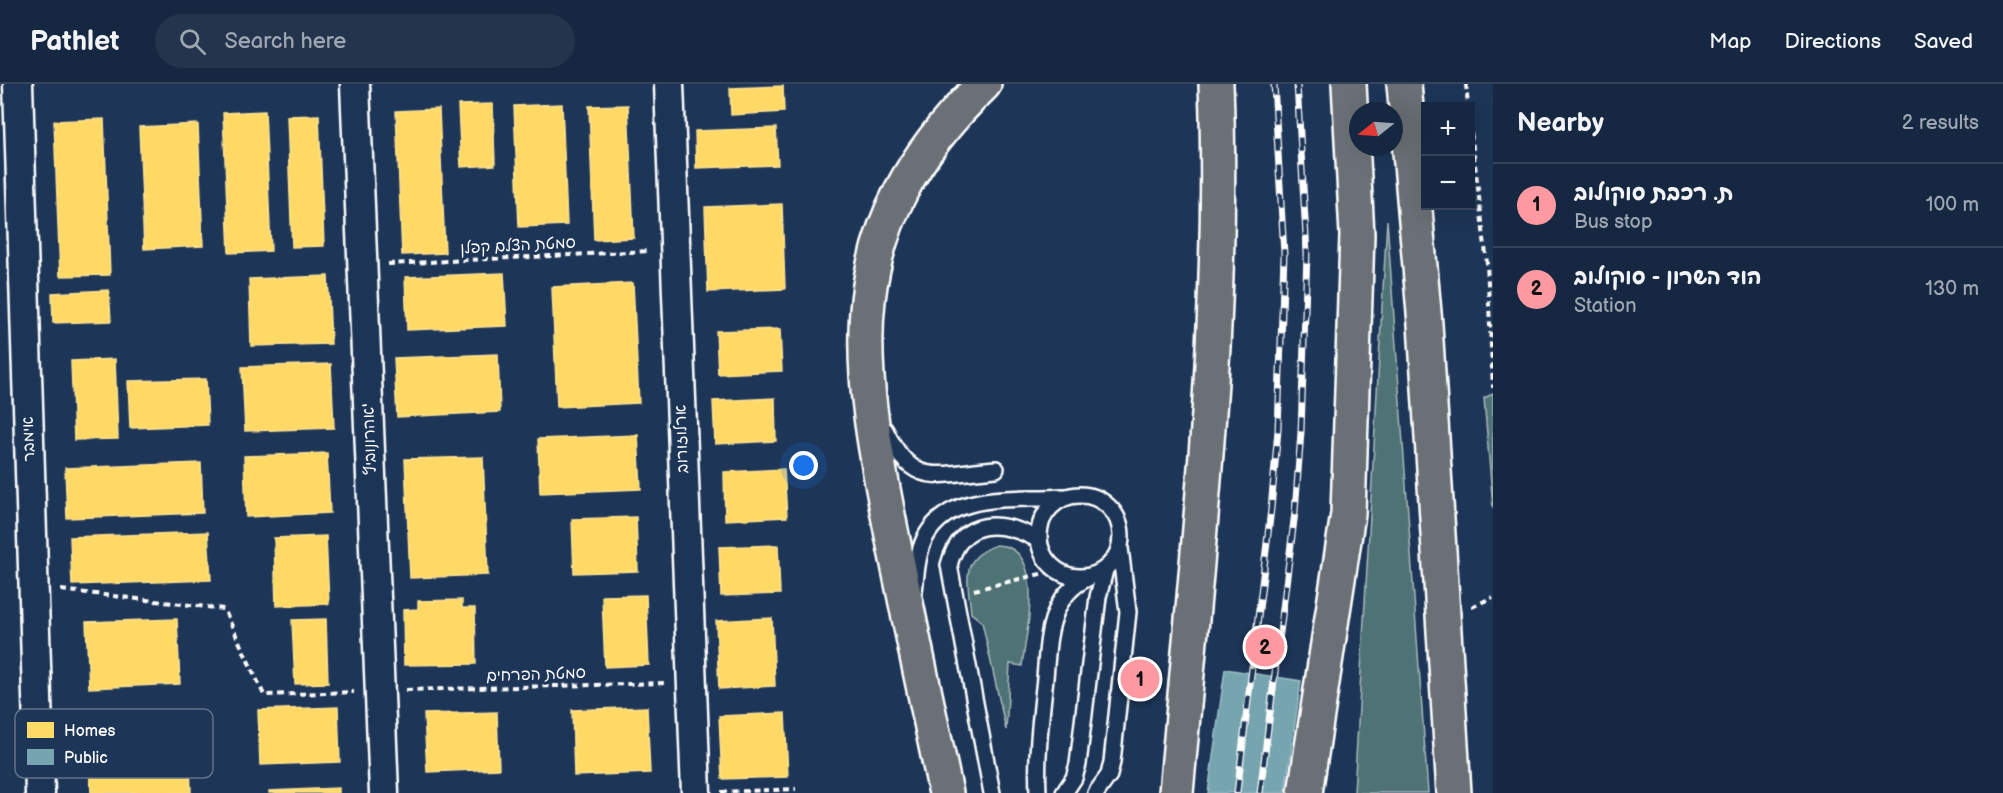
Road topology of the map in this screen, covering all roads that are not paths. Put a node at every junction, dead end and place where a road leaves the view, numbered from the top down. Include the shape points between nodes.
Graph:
1 (18, 84) edge
2 (355, 84) edge
3 (669, 84) edge
4 (984, 84) edge
5 (1216, 84) edge
6 (1349, 84) edge
7 (1404, 84) edge
8 (868, 395) junction
9 (996, 469) dead end
10 (1069, 496) junction
11 (1039, 540) junction
12 (1120, 548) junction
13 (1099, 573) junction
14 (910, 622) junction
15 (38, 709) edge
16 (40, 778) edge
17 (1455, 784) edge
18 (40, 793) edge
19 (384, 793) edge
20 (696, 793) edge
21 (946, 793) edge
22 (992, 793) edge
23 (1038, 793) edge
24 (1064, 793) edge
25 (1096, 793) edge
26 (1176, 793) edge
27 (1305, 793) edge

1 - 15 street, אימבר
2 - 19 street, אהרונוביץ'
3 - 20 street, ארלוזורוב
4 - 8 highway via 932,141 888,219 873,265 865,309
5 - 26 highway via 1213,377
6 - 27 highway via 1358,235 1349,502
7 - 17 highway via 1425,324
8 - 9 lane via 893,448 915,471 929,475
8 - 14 highway
10 - 11 lane via 1048,509 1040,524
10 - 12 lane via 1088,495 1112,508 1122,535
10 - 14 lane via 987,501 963,505 946,514 925,539 917,564
11 - 13 lane via 1049,563 1057,570 1077,578
11 - 22 lane via 999,524 983,527 969,534 952,551 949,565
12 - 13 lane
12 - 25 lane via 1128,612 1112,762 1109,775
13 - 23 lane via 1076,583 1055,612 1037,755
13 - 24 lane via 1078,765
14 - 21 highway
16 - 18 street, אימבר

